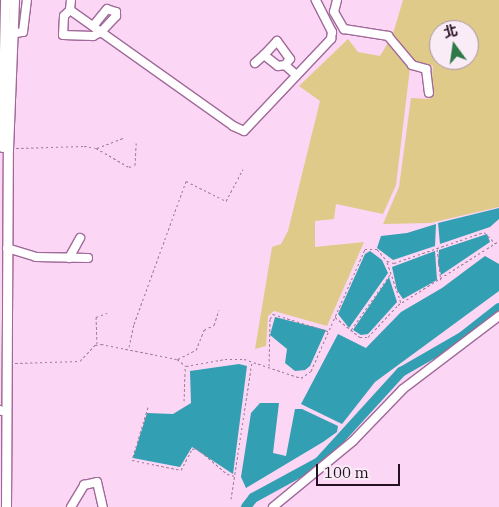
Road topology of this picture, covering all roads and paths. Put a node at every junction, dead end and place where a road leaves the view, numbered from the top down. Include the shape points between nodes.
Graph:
1 (5, 0) edge
2 (14, 0) edge
3 (27, 0) edge
4 (71, 0) edge
5 (316, 0) edge
6 (337, 0) edge
7 (70, 10) junction
8 (92, 26) junction
9 (101, 32) junction
10 (4, 35) edge
11 (264, 55) junction
12 (1, 59) edge
13 (255, 63) dead end
14 (284, 65) junction
15 (296, 75) junction
16 (429, 93) dead end
17 (125, 137) dead end
18 (136, 143) dead end
19 (96, 148) junction
20 (8, 149) junction
21 (243, 169) dead end
22 (80, 238) dead end
23 (499, 241) edge
24 (495, 243) junction
25 (7, 248) junction
26 (437, 249) junction
27 (69, 258) junction
28 (88, 258) dead end
29 (387, 261) junction
30 (391, 273) junction
31 (441, 280) junction
32 (401, 304) junction
33 (219, 310) dead end
34 (107, 313) dead end
35 (499, 316) edge
36 (335, 317) junction
37 (351, 330) junction
38 (329, 331) junction
39 (97, 345) junction
40 (129, 348) junction
41 (177, 359) junction
42 (252, 361) junction
43 (6, 363) junction
44 (186, 366) junction
45 (269, 366) junction
46 (184, 401) dead end
47 (148, 407) dead end
48 (1, 410) edge
49 (235, 476) junction
50 (231, 499) dead end
51 (1, 507) edge
52 (6, 507) edge
53 (71, 507) edge
54 (103, 507) edge
55 (273, 507) edge

1 - 10 main road
2 - 10 main road
3 - 10 lane via 23,32
4 - 7 lane
5 - 15 lane via 332,32 331,39
6 - 16 lane via 334,12 344,28 388,36 412,65 426,69
7 - 8 lane
7 - 9 lane via 64,16 63,35 93,36
8 - 9 lane
8 - 9 lane via 111,8 116,16
9 - 15 lane via 233,126 244,130
10 - 12 main road
10 - 20 main road
11 - 13 lane
11 - 14 lane via 278,66
11 - 14 lane via 276,41 290,59
12 - 48 main road
14 - 15 lane
17 - 19 path
18 - 19 path via 135,166 129,167
19 - 20 path
20 - 25 main road
21 - 40 path via 226,201 186,181 134,324
22 - 27 lane
23 - 24 path
24 - 26 path via 484,232
24 - 31 path
25 - 27 lane via 36,257
25 - 43 main road
26 - 29 path via 394,263
26 - 31 path
27 - 28 lane
29 - 30 path
29 - 36 path via 376,250 366,249
30 - 32 path
30 - 37 path
31 - 32 path
32 - 37 path via 368,337 360,337
33 - 41 path via 214,325 204,330 196,350
34 - 39 path via 96,317
35 - 55 lane via 403,389 353,442
36 - 37 path
36 - 38 path
38 - 45 path via 311,372 301,378
38 - 45 path via 273,314 270,319
39 - 40 path
39 - 43 path via 80,361
40 - 41 path
41 - 44 path
42 - 44 path via 225,359
42 - 45 path
42 - 49 path
43 - 52 main road
44 - 46 path
47 - 49 path via 132,460 181,470 192,449 197,448 227,474
48 - 51 main road
49 - 50 path
53 - 54 lane via 84,485 97,482

